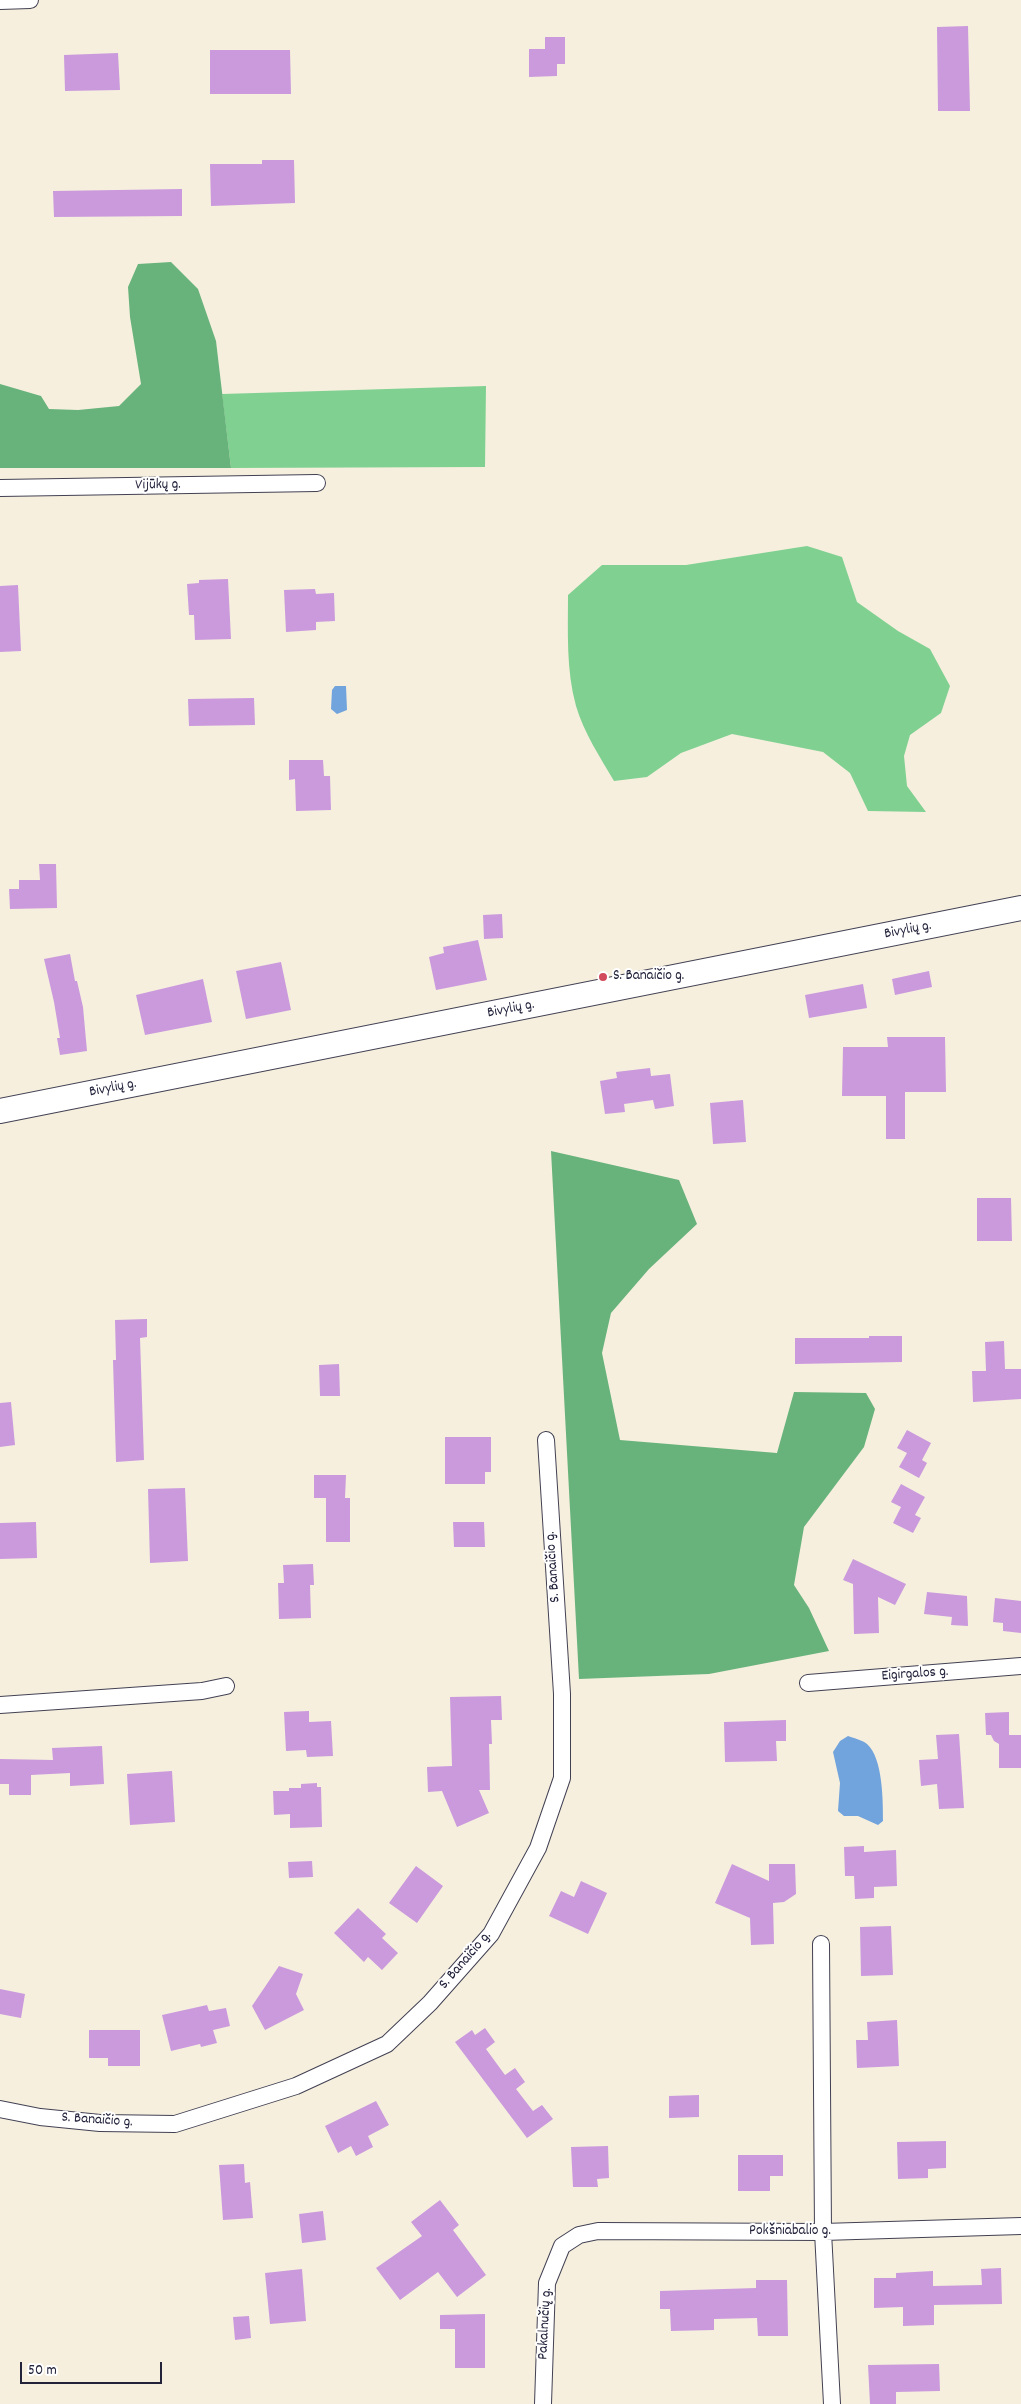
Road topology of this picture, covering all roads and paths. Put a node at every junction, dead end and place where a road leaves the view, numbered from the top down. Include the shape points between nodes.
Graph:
1 (30, 0) edge
2 (0, 1) edge
3 (317, 483) dead end
4 (0, 488) edge
5 (1021, 908) edge
6 (0, 1112) edge
7 (546, 1440) dead end
8 (1021, 1666) edge
9 (808, 1683) dead end
10 (226, 1686) dead end
11 (0, 1705) edge
12 (820, 1944) dead end
13 (0, 2109) edge
14 (1021, 2226) edge
15 (824, 2232) junction
16 (562, 2246) joint
17 (543, 2404) edge
18 (832, 2404) edge

1 - 2 street
3 - 4 street, Vijūkų g.
5 - 6 street, Bivylių g.
7 - 13 street, S. Banaičio g. via 562,1694 562,1778 538,1848 490,1934 430,2003 387,2044 296,2086 175,2124 100,2123
8 - 9 street, Eigirgalos g.
10 - 11 street via 202,1691
12 - 15 street
14 - 15 street, Pokšniabalio g.
15 - 16 street, Pokšniabalio g. via 598,2231 578,2236
15 - 18 street
16 - 17 street, Pakalnučių g. via 547,2283

